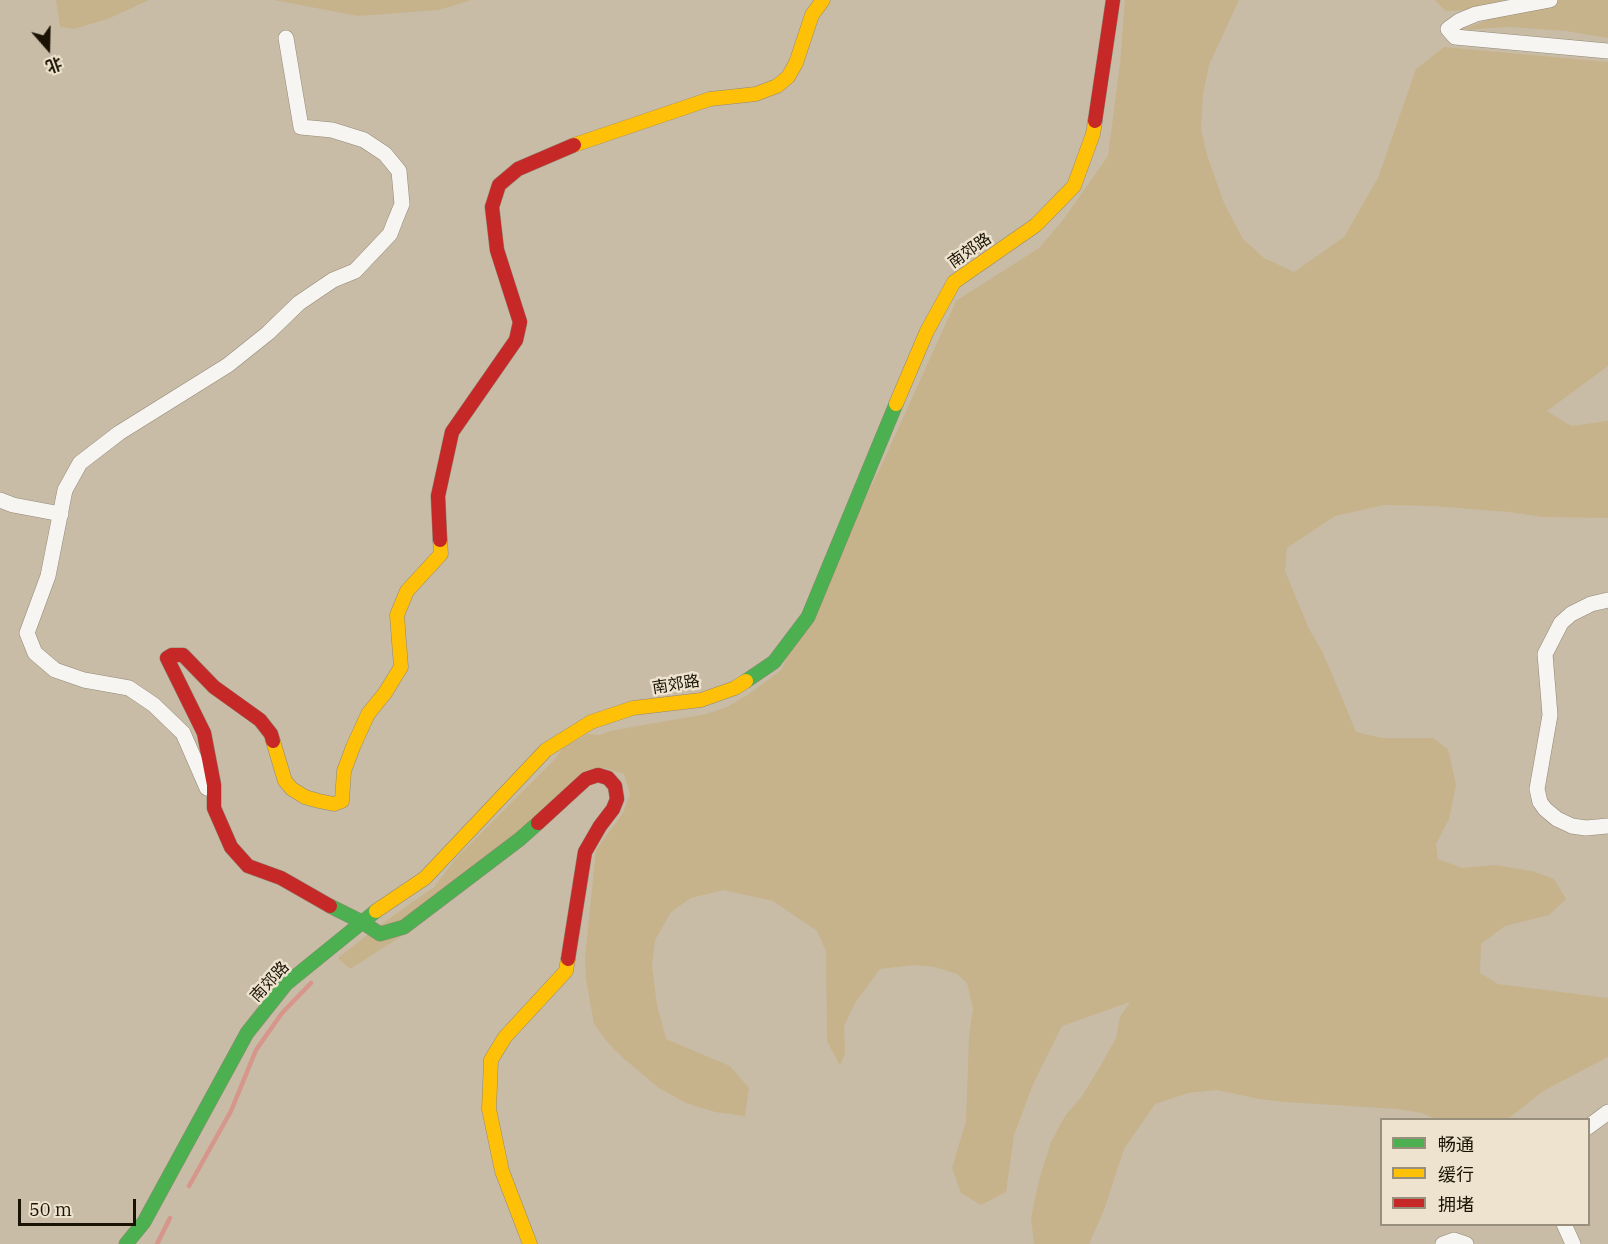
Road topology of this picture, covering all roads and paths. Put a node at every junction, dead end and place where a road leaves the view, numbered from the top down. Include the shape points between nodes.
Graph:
1 (823, 0) edge
2 (1113, 0) edge
3 (1550, 0) edge
4 (286, 38) dead end
5 (1608, 51) edge
6 (0, 500) edge
7 (61, 514) junction
8 (1608, 600) edge
9 (214, 808) junction
10 (1608, 826) edge
11 (362, 922) junction
12 (1608, 1112) edge
13 (1590, 1125) edge
14 (1565, 1226) edge
15 (126, 1244) edge
16 (530, 1244) edge
17 (1443, 1244) edge
18 (1466, 1244) edge
19 (1573, 1244) edge

1 - 9 street via 812,15 796,63 777,86 756,94 710,99 578,143 518,169 499,185 492,207 497,250 520,322 516,340 452,432 438,496 441,554 407,591 400,607 397,615 401,667 369,714 353,747 344,771 342,801 320,801 292,789 283,774 272,734 260,720 214,687 183,655 172,655 167,658 204,733 214,784
2 - 11 street, 南郊路 via 1093,134 1074,186 1036,225 954,282 927,331 808,617 774,662 735,687 701,700 633,708 591,722 546,750 425,878
3 - 5 street via 1476,15 1448,29 1455,37
4 - 7 street via 301,127 332,130 364,140 385,154 399,171 402,204 390,234 355,271 333,280 299,303 228,365 119,433 80,463 65,490
6 - 7 street
7 - 9 street via 48,576 27,633 35,653 55,670 129,688 154,705 183,733
8 - 10 street via 1571,614 1556,630 1545,654 1550,715 1537,789 1545,809 1557,819 1579,827
9 - 11 street via 231,847 248,866 281,878
11 - 15 street, 南郊路 via 286,984 247,1033 144,1222
11 - 16 street via 380,934 404,927 520,839 586,778 598,775 615,786 617,799 613,809 585,852 566,971 505,1036 491,1060 489,1109 502,1171
12 - 13 street
14 - 19 street
17 - 18 street via 1455,1240

